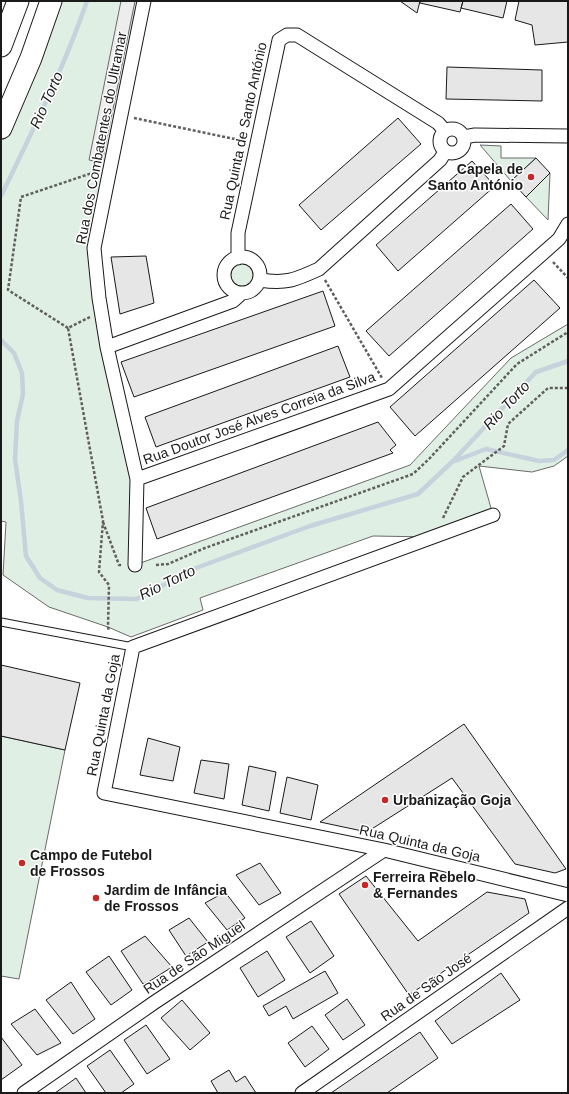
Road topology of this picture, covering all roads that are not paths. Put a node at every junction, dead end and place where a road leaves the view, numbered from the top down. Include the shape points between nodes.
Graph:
1 (18, 1) edge
2 (51, 1) edge
3 (144, 1) edge
4 (1, 46) edge
5 (1, 128) edge
6 (445, 131) junction
7 (568, 136) edge
8 (464, 137) junction
9 (445, 152) junction
10 (568, 224) edge
11 (238, 258) junction
12 (260, 280) junction
13 (242, 293) junction
14 (107, 347) junction
15 (137, 479) junction
16 (492, 515) dead end
17 (135, 565) road end
18 (1, 622) edge
19 (133, 647) junction
20 (384, 850) junction
21 (568, 895) edge
22 (568, 908) edge
23 (24, 1093) edge
24 (302, 1093) edge

1 - 4 main road
2 - 5 main road via 31,58
3 - 14 street, Rua dos Combatentes do Ultramar via 94,248
6 - 8 street via 456,129
6 - 9 street via 440,138
6 - 11 street, Rua Quinta de Santo António via 438,123 297,35 287,34 279,40 238,233
7 - 8 street via 475,134
8 - 9 street via 464,145 460,151 453,154
9 - 12 street via 440,160 319,269 294,280
10 - 15 street, Rua Doutor José Alves Correia da Silva via 559,239 389,388
11 - 12 street via 253,261 259,269
11 - 13 street via 228,264 224,275 232,290
12 - 13 street via 253,290
13 - 14 street via 233,301
14 - 15 street, Rua dos Combatentes do Ultramar
15 - 17 street, Rua dos Combatentes do Ultramar
16 - 19 street, Rua Quinta da Goja
18 - 19 lane
19 - 20 street, Rua Quinta da Goja via 104,793
20 - 21 street, Rua Quinta da Goja
20 - 23 street, Rua de São Miguel
22 - 24 street, Rua de São José

